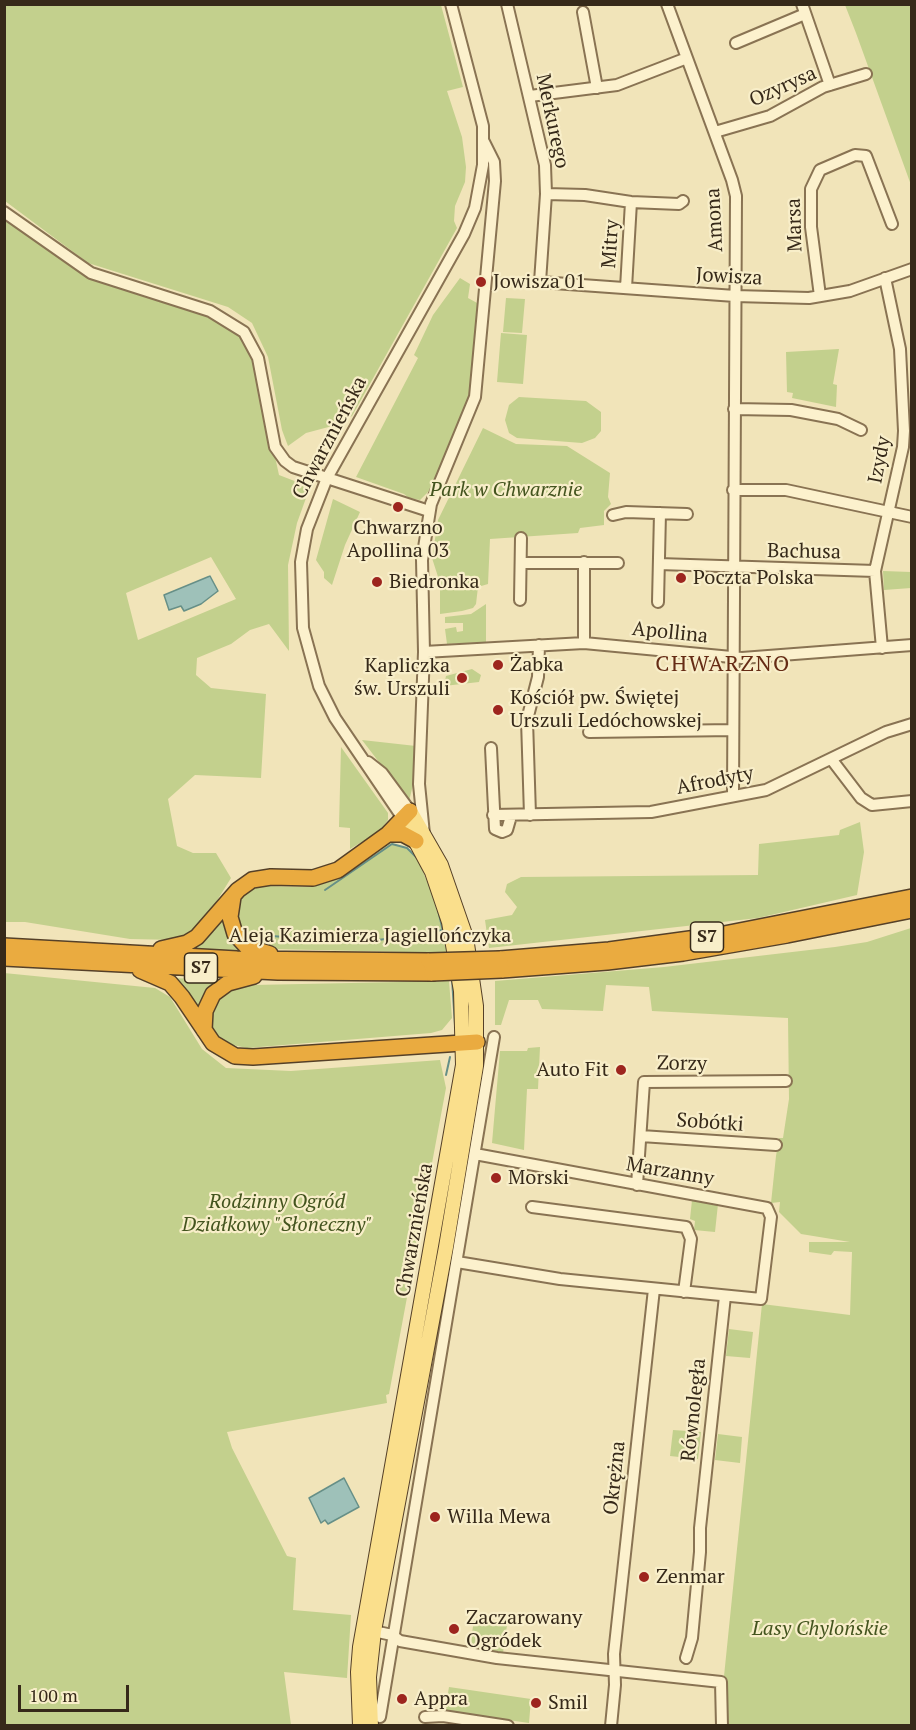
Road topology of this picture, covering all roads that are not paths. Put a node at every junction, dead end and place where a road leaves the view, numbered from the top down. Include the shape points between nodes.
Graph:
1 (451, 4) edge
2 (507, 4) edge
3 (671, 5) edge
4 (804, 9) edge
5 (583, 12) dead end
6 (736, 44) dead end
7 (687, 58) junction
8 (866, 74) dead end
9 (830, 85) junction
10 (597, 88) junction
11 (530, 96) junction
12 (715, 132) junction
13 (484, 142) junction
14 (546, 194) junction
15 (683, 201) dead end
16 (631, 202) junction
17 (4, 212) edge
18 (892, 224) dead end
19 (912, 269) edge
20 (885, 278) junction
21 (540, 282) joint
22 (626, 288) junction
23 (735, 296) junction
24 (820, 296) junction
25 (734, 409) junction
26 (861, 430) dead end
27 (907, 448) edge
28 (327, 478) junction
29 (733, 490) junction
30 (429, 510) junction
31 (888, 512) junction
32 (660, 513) junction
33 (687, 514) dead end
34 (613, 515) dead end
35 (912, 517) edge
36 (521, 538) dead end
37 (584, 562) junction
38 (521, 563) junction
39 (618, 563) dead end
40 (659, 564) junction
41 (733, 568) junction
42 (875, 571) junction
43 (520, 600) dead end
44 (658, 602) dead end
45 (584, 643) junction
46 (538, 645) junction
47 (912, 645) edge
48 (882, 648) junction
49 (424, 652) junction
50 (733, 658) junction
51 (912, 724) edge
52 (733, 730) junction
53 (589, 732) dead end
54 (491, 748) dead end
55 (832, 760) junction
56 (419, 784) junction
57 (733, 796) junction
58 (912, 801) edge
59 (493, 815) junction
60 (530, 815) junction
61 (407, 816) junction
62 (511, 816) junction
63 (388, 834) junction
64 (420, 838) junction
65 (233, 897) junction
66 (912, 897) edge
67 (912, 910) edge
68 (4, 946) edge
69 (137, 954) junction
70 (4, 958) edge
71 (123, 964) junction
72 (501, 964) junction
73 (283, 966) junction
74 (204, 1030) junction
75 (494, 1037) dead end
76 (470, 1042) junction
77 (786, 1082) dead end
78 (641, 1136) junction
79 (776, 1145) dead end
80 (475, 1154) junction
81 (637, 1185) junction
82 (532, 1207) dead end
83 (457, 1262) junction
84 (654, 1289) junction
85 (684, 1292) junction
86 (725, 1296) junction
87 (368, 1630) junction
88 (392, 1635) junction
89 (614, 1671) junction
90 (685, 1677) junction
91 (425, 1717) dead end
92 (376, 1721) edge
93 (360, 1725) edge
94 (508, 1725) edge
95 (610, 1725) edge
96 (722, 1725) edge

1 - 13 street, Chwarznieńska
2 - 11 street, Merkurego
3 - 7 street, Amona
4 - 6 street
4 - 9 street
5 - 10 street
7 - 10 street via 617,85
7 - 12 street, Amona
8 - 9 street, Ozyrysa
9 - 12 street, Ozyrysa via 770,116
10 - 11 street
11 - 14 street, Merkurego via 545,165
12 - 23 street, Amona via 736,196
13 - 28 street, Chwarznieńska via 478,193 464,234
13 - 30 street, Chwarznieńska via 494,162 495,181 475,397
14 - 16 street, Mitry
14 - 21 street, Merkurego
15 - 16 street, Mitry
16 - 22 street, Mitry
17 - 28 street via 91,273 210,311 236,324 256,349 278,453 293,467
18 - 24 street, Marsa via 866,156 855,155 820,170 811,189 811,227
19 - 20 street, Jowisza
20 - 24 street, Jowisza via 850,291
20 - 27 street, Izydy via 900,349
21 - 22 street, Jowisza
22 - 23 street, Jowisza
23 - 24 street, Jowisza
23 - 25 street, Amona
25 - 26 street via 791,410 838,419
25 - 29 street, Amona
27 - 31 street, Izydy
28 - 30 street
28 - 61 street, Chwarznieńska via 303,547 303,628 329,708 365,759 382,773
29 - 31 street via 786,490
29 - 41 street, Amona
30 - 49 street, Chwarznieńska via 422,560
31 - 35 street
31 - 42 street, Izydy
32 - 33 street
32 - 34 street
32 - 40 street
36 - 38 street
37 - 38 street
37 - 39 street
37 - 45 street
38 - 43 street
40 - 41 street, Bachusa
40 - 44 street
41 - 42 street, Bachusa
41 - 50 street, Amona
42 - 48 street, Izydy
45 - 46 street, Apollina
45 - 50 street, Apollina
46 - 49 street, Apollina
46 - 60 street via 538,677 527,720
47 - 48 street, Apollina
48 - 50 street, Apollina
49 - 56 street, Chwarznieńska
50 - 52 street, Amona
51 - 55 street, Afrodyty via 886,732
52 - 53 street
52 - 57 street, Amona
54 - 59 street
55 - 57 street, Afrodyty via 775,787
55 - 58 street via 861,798 872,805
56 - 61 street, Chwarznieńska
56 - 64 street, Chwarznieńska
57 - 60 street, Afrodyty via 651,812
59 - 62 street, Afrodyty
59 - 62 street, Afrodyty via 494,828 502,832 510,826
60 - 62 street, Afrodyty
61 - 63 highway
61 - 64 main road, Chwarznieńska
63 - 64 highway
63 - 65 highway via 350,863 326,875 252,880
64 - 76 main road, Chwarznieńska via 449,884 466,937 475,990
65 - 69 highway via 205,930 187,944
65 - 73 highway via 230,917 240,942
66 - 72 highway, Aleja Kazimierza Jagiellończyka / S7 via 710,936
67 - 72 highway, Aleja Kazimierza Jagiellończyka / S7 via 787,935 608,962
68 - 69 highway, Aleja Kazimierza Jagiellończyka / S7
69 - 73 highway, Aleja Kazimierza Jagiellończyka / S7
70 - 71 highway, Aleja Kazimierza Jagiellończyka / S7
71 - 73 highway, Aleja Kazimierza Jagiellończyka / S7
71 - 74 highway via 170,983
72 - 73 highway, Aleja Kazimierza Jagiellończyka / S7, bridge
73 - 74 highway via 219,987 205,1011
74 - 76 highway via 219,1048 242,1057
75 - 80 street, Chwarznieńska
76 - 87 main road, Chwarznieńska via 464,1144
77 - 78 street, Zorzy via 645,1082
78 - 79 street, Sobótki
78 - 81 street, Zorzy
80 - 81 street, Marzanny
80 - 83 street, Chwarznieńska
81 - 86 street, Marzanny via 770,1210 761,1299
82 - 85 street via 686,1227 690,1239
83 - 84 street
83 - 88 street, Chwarznieńska
84 - 85 street
84 - 89 street, Okrężna
85 - 86 street
86 - 90 street, Równoległa
87 - 88 street
87 - 92 main road, Chwarznieńska via 369,1677
87 - 93 main road, Chwarznieńska via 358,1672
88 - 89 street via 400,1641 497,1658
88 - 92 street, Chwarznieńska
89 - 90 street
89 - 95 street, Okrężna
90 - 96 street via 721,1682
91 - 94 street

